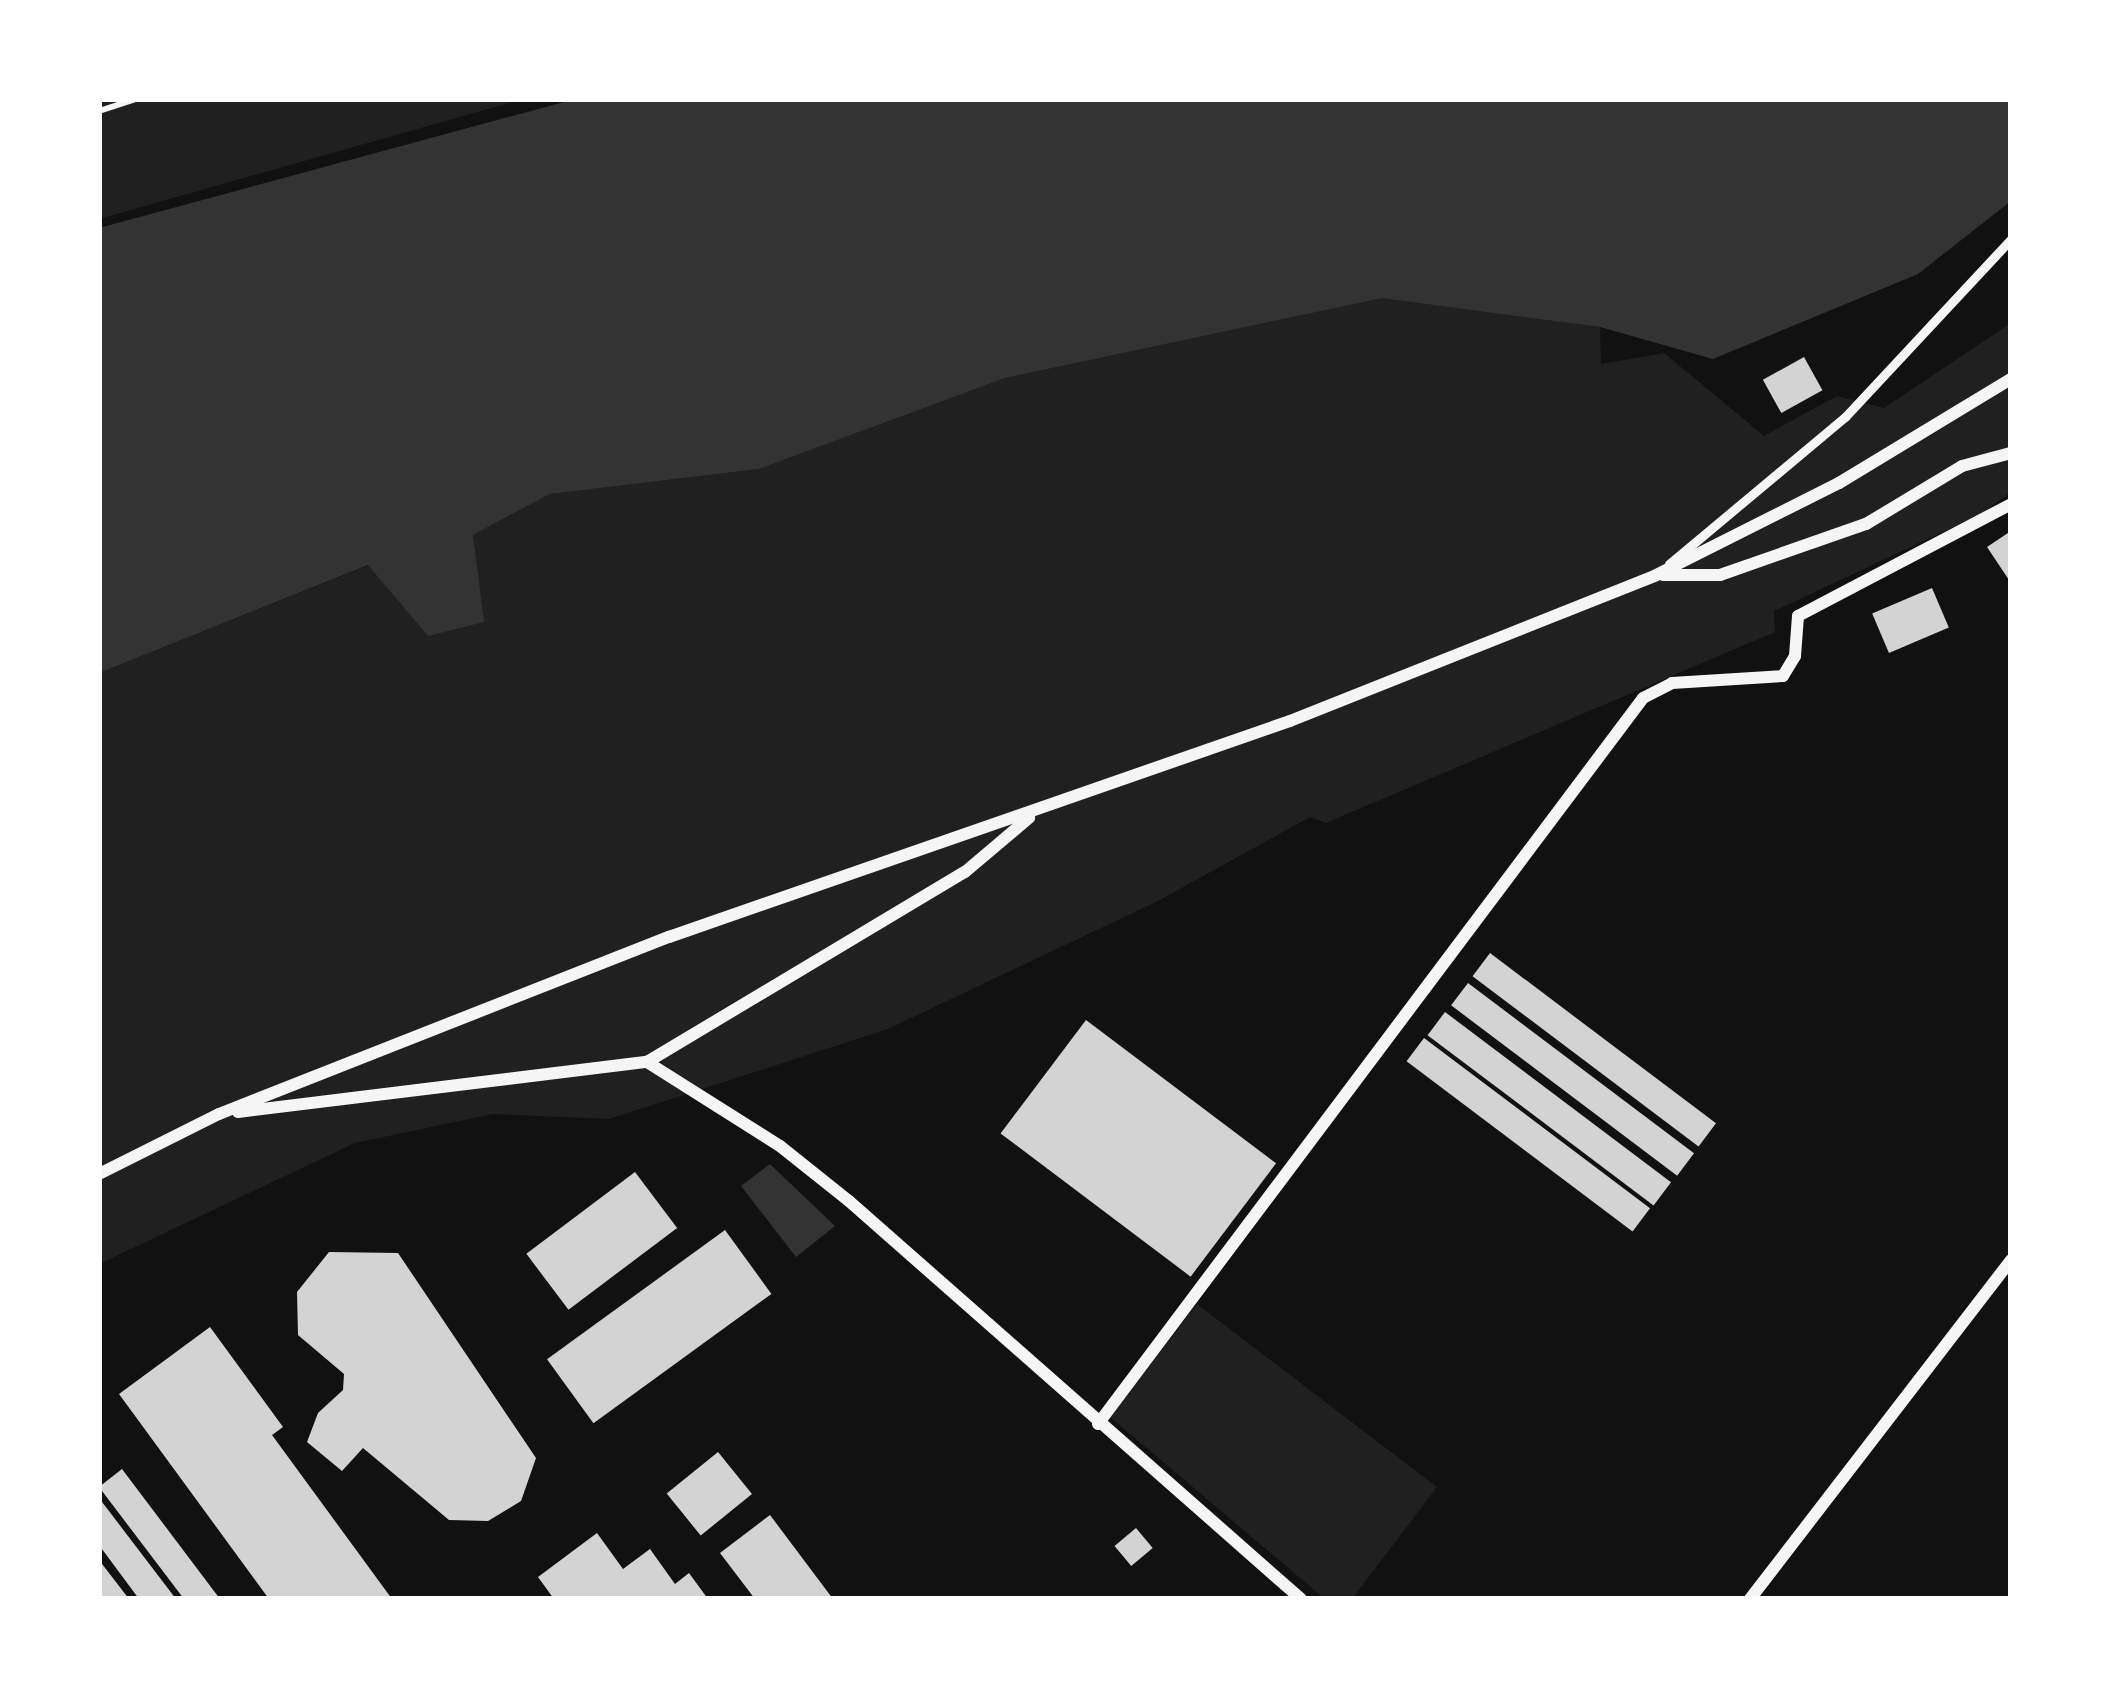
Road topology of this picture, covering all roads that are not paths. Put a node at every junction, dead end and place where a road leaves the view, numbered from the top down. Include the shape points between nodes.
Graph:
1 (2011, 238) edge
2 (2011, 379) edge
3 (2011, 453) edge
4 (2011, 504) edge
5 (1656, 575) junction
6 (1035, 812) junction
7 (647, 1062) junction
8 (218, 1114) junction
9 (99, 1174) edge
10 (2011, 1260) edge
11 (1098, 1424) junction
12 (1300, 1599) edge
13 (1750, 1599) edge

1 - 5 lane via 1845,417
2 - 5 street via 1839,483
3 - 5 street via 1962,466 1866,524 1720,575
4 - 11 street via 1798,616 1795,656 1783,676 1672,683 1643,698
5 - 6 street
6 - 7 street via 965,872
6 - 8 street via 669,937
7 - 8 street
7 - 11 street via 780,1146 849,1201
8 - 9 street
10 - 13 street
11 - 12 street

